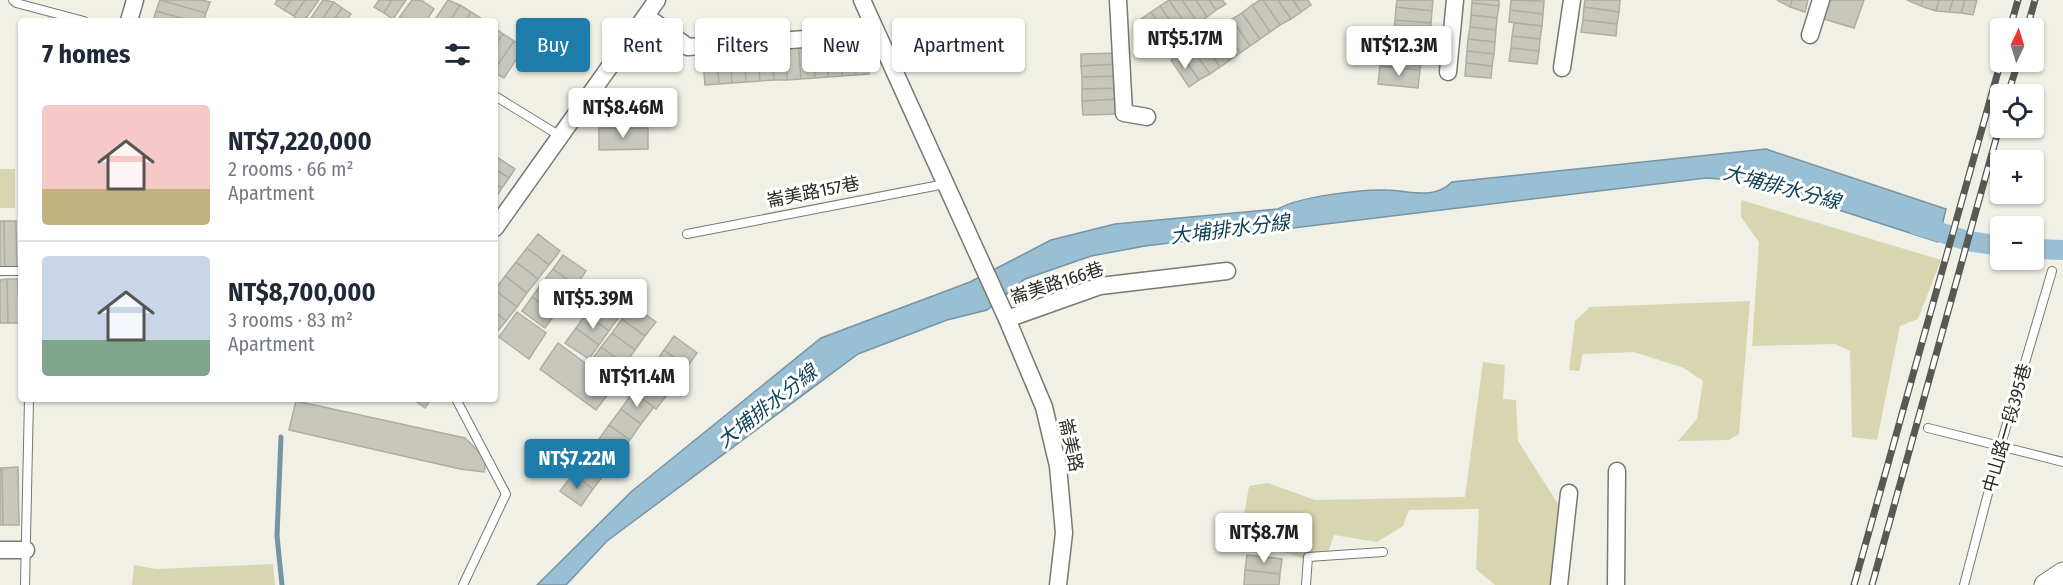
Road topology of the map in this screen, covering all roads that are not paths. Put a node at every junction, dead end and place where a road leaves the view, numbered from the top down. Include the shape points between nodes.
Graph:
1 (13, 0) edge
2 (135, 0) edge
3 (657, 0) edge
4 (862, 0) edge
5 (1118, 0) edge
6 (1455, 0) edge
7 (1572, 0) edge
8 (1821, 0) edge
9 (646, 16) junction
10 (44, 17) edge
11 (130, 18) edge
12 (870, 18) edge
13 (1810, 35) dead end
14 (802, 39) edge
15 (880, 41) edge
16 (1562, 68) dead end
17 (1448, 72) dead end
18 (498, 98) edge
19 (1147, 117) dead end
20 (560, 136) junction
21 (945, 184) junction
22 (498, 224) edge
23 (687, 234) dead end
24 (0, 271) edge
25 (18, 271) edge
26 (1227, 271) dead end
27 (2052, 272) dead end
28 (1007, 319) junction
29 (29, 402) edge
30 (458, 402) edge
31 (1928, 428) dead end
32 (2001, 444) junction
33 (2063, 462) edge
34 (1617, 471) dead end
35 (1569, 493) dead end
36 (0, 550) edge
37 (26, 550) junction
38 (1383, 552) dead end
39 (2063, 573) edge
40 (24, 585) edge
41 (463, 585) edge
42 (1058, 585) edge
43 (1306, 585) edge
44 (1558, 585) edge
45 (1616, 585) edge
46 (1964, 585) edge
47 (2045, 585) edge

1 - 10 lane
2 - 11 street
3 - 9 street
4 - 12 street
5 - 19 street via 1124,113
6 - 17 street
7 - 16 street
8 - 13 street
9 - 14 street via 687,47
9 - 20 street
15 - 21 street
18 - 20 lane
20 - 22 street
21 - 23 lane, 崙美路157巷
21 - 28 street, 崙美路
24 - 25 lane
26 - 28 street, 崙美路166巷 via 1100,286
27 - 32 lane, 中山路一段395巷
28 - 42 street, 崙美路 via 1044,407 1058,466 1064,533
29 - 37 lane
30 - 41 lane via 506,494
31 - 32 lane
32 - 33 lane
32 - 46 lane, 中山路一段395巷
34 - 45 street
35 - 44 street
36 - 37 street
37 - 40 lane
38 - 43 lane via 1308,556
39 - 47 street

